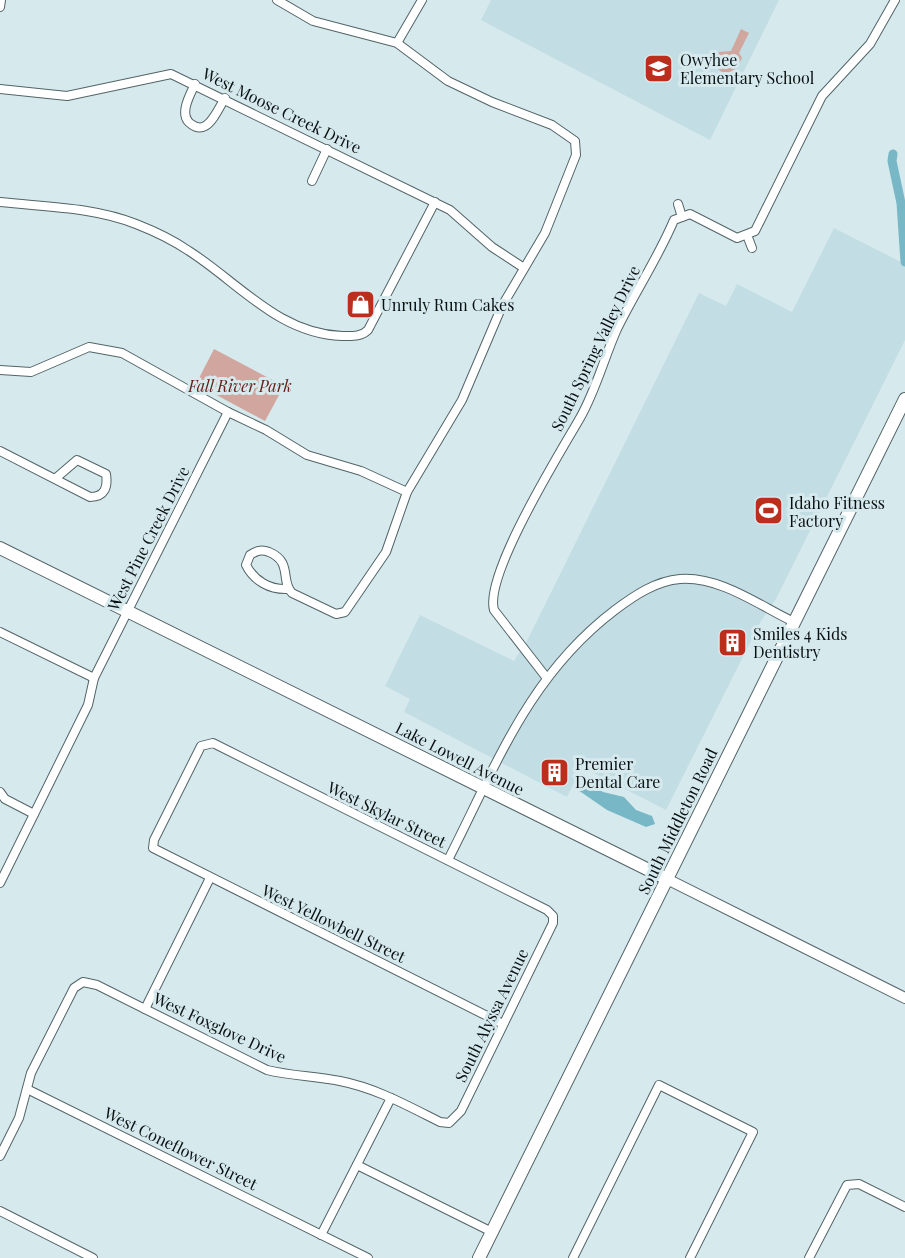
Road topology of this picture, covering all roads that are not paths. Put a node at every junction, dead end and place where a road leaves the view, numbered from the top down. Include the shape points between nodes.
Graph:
1 (1, 0) edge
2 (277, 0) edge
3 (422, 0) edge
4 (895, 0) edge
5 (0, 7) edge
6 (397, 43) junction
7 (195, 84) junction
8 (0, 89) edge
9 (225, 98) junction
10 (327, 149) junction
11 (312, 181) dead end
12 (0, 202) edge
13 (435, 202) junction
14 (678, 204) dead end
15 (682, 217) junction
16 (747, 234) junction
17 (752, 248) dead end
18 (524, 268) junction
19 (0, 370) edge
20 (905, 399) edge
21 (228, 412) junction
22 (0, 451) edge
23 (56, 478) junction
24 (407, 492) junction
25 (0, 548) edge
26 (288, 589) junction
27 (128, 610) junction
28 (794, 622) junction
29 (0, 632) edge
30 (546, 676) junction
31 (94, 678) junction
32 (206, 743) joint
33 (484, 788) junction
34 (0, 792) edge
35 (34, 814) junction
36 (448, 860) junction
37 (210, 878) junction
38 (667, 879) junction
39 (0, 883) edge
40 (553, 916) joint
41 (905, 998) edge
42 (145, 1009) junction
43 (503, 1024) junction
44 (27, 1089) junction
45 (390, 1098) junction
46 (448, 1123) joint
47 (0, 1156) edge
48 (357, 1165) junction
49 (905, 1207) edge
50 (0, 1211) edge
51 (492, 1232) junction
52 (321, 1234) junction
53 (93, 1258) edge
54 (368, 1258) edge
55 (479, 1258) edge
56 (573, 1258) edge
57 (690, 1258) edge
58 (809, 1258) edge

1 - 5 street
2 - 6 street via 312,21
3 - 6 street
4 - 16 street via 870,44 822,96 755,231
6 - 18 street via 448,81 552,125 575,141 576,155 550,222
7 - 8 street, West Moose Creek Drive via 171,74 67,96
7 - 9 street, West Moose Creek Drive
7 - 9 street via 185,111 186,120 193,126 207,125
9 - 10 street, West Moose Creek Drive
10 - 11 street
10 - 13 street, West Moose Creek Drive
12 - 13 street via 102,213 135,223 188,250 237,290 278,316 320,335 345,336 361,335 368,330
13 - 18 street, West Moose Creek Drive via 464,219 492,247
14 - 15 street
15 - 16 street via 690,214 737,238
15 - 30 street, South Spring Valley Drive via 674,220 618,328 581,416 552,464 495,579 494,610
16 - 17 street
18 - 24 street via 502,306 462,400
19 - 21 street via 31,372 89,347 106,348 147,364
20 - 28 main road, South Middleton Road
21 - 24 street via 307,455 361,471
21 - 27 street, West Pine Creek Drive
22 - 23 street
23 - 23 street via 90,497 104,493 107,484 106,474 77,460
24 - 26 street via 386,552 345,612 327,612
25 - 27 main road, Lake Lowell Avenue
26 - 26 street via 257,581 246,565 250,555 260,550 281,561
27 - 31 street, West Pine Creek Drive
27 - 33 main road, Lake Lowell Avenue
28 - 30 street via 707,582 681,579 654,585 598,622
28 - 38 main road, South Middleton Road
29 - 31 street
30 - 33 street via 522,713
31 - 35 street, West Pine Creek Drive via 88,705
32 - 36 street, West Skylar Street via 213,743
32 - 37 street, West Yellowbell Street via 201,746 153,848
33 - 36 street
33 - 38 main road, Lake Lowell Avenue
34 - 35 street via 4,799
35 - 39 street, West Pine Creek Drive
36 - 40 street, West Skylar Street
37 - 42 street
37 - 43 street, West Yellowbell Street
38 - 41 street, Lake Lowell Avenue
38 - 51 main road, South Middleton Road
40 - 43 street, South Alyssa Avenue
42 - 44 street, West Foxglove Drive via 97,985 83,982 74,988 31,1073
42 - 45 street, West Foxglove Drive via 267,1070 339,1081
43 - 46 street, South Alyssa Avenue via 461,1111
44 - 47 street via 19,1118
44 - 52 street, West Coneflower Street
45 - 46 street, West Foxglove Drive
45 - 48 street
48 - 51 street
48 - 52 street
49 - 58 street via 859,1184 847,1185
50 - 53 street
51 - 55 main road, South Middleton Road
52 - 54 street, West Coneflower Street
56 - 57 street via 659,1085 753,1132

